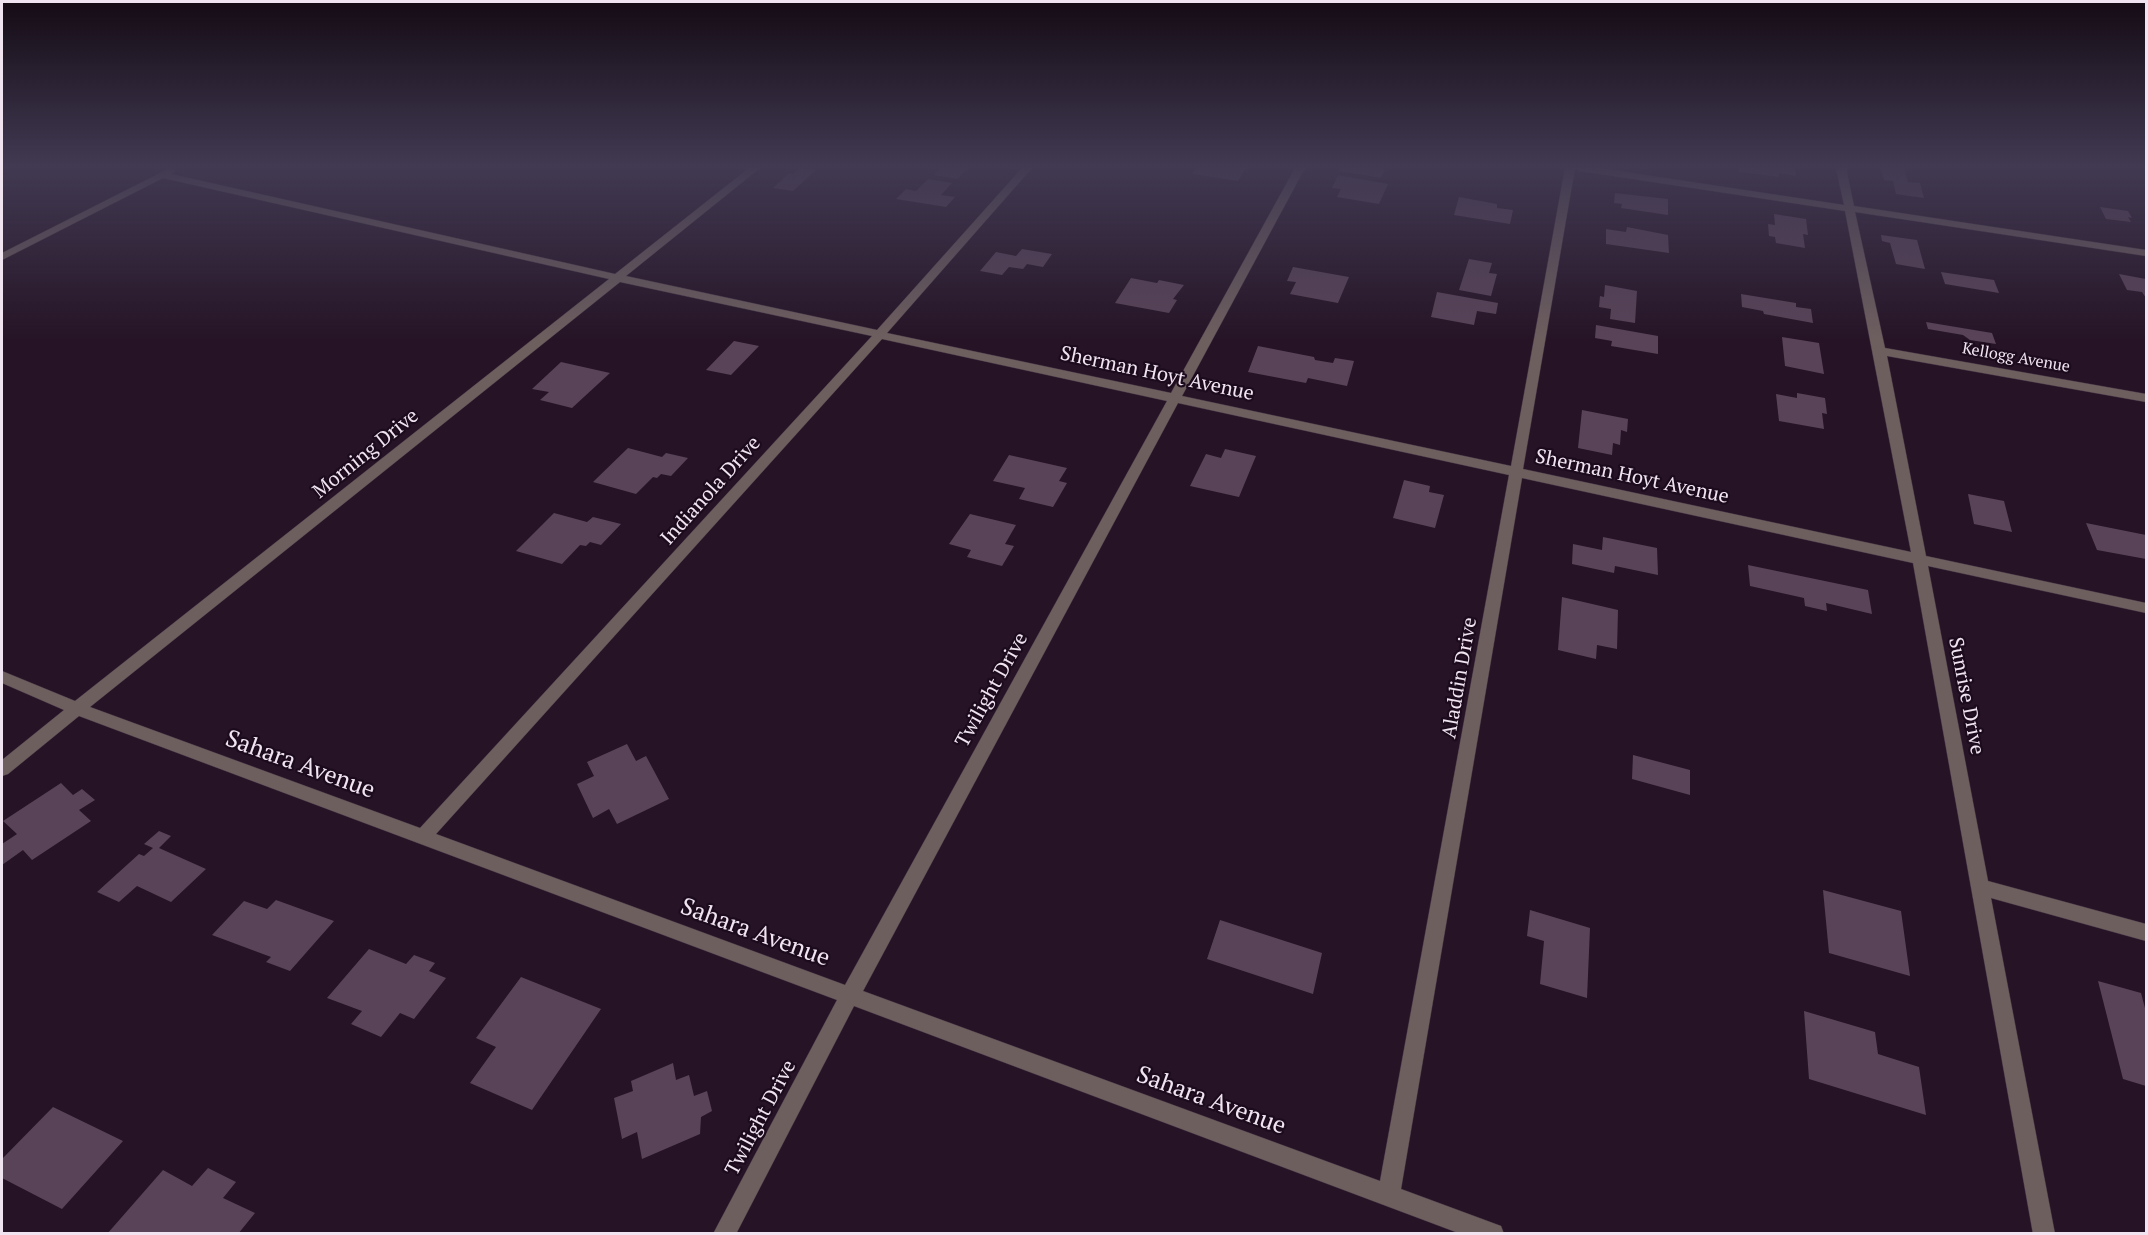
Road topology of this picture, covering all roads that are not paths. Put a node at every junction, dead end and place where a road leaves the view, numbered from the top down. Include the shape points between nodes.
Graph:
1 (63, 226) edge
2 (386, 226) edge
3 (683, 226) edge
4 (976, 226) edge
5 (1269, 226) edge
6 (1560, 226) edge
7 (1853, 226) edge
8 (1965, 226) edge
9 (2146, 253) edge
10 (2, 257) edge
11 (618, 278) junction
12 (880, 334) junction
13 (1880, 351) junction
14 (1175, 398) junction
15 (2146, 398) edge
16 (1518, 472) junction
17 (1920, 560) junction
18 (2146, 608) edge
19 (2, 677) edge
20 (77, 709) junction
21 (2, 769) edge
22 (422, 837) junction
23 (1981, 887) junction
24 (2146, 932) edge
25 (849, 995) junction
26 (1389, 1194) junction
27 (724, 1233) edge
28 (1493, 1233) edge
29 (2044, 1233) edge

1 - 10 street
2 - 11 street, Sherman Hoyt Avenue
3 - 11 street, Morning Drive
4 - 12 street, Indianola Drive
5 - 14 street, Twilight Drive
6 - 16 street, Aladdin Drive
7 - 13 street, Sunrise Drive
8 - 9 street
11 - 12 street, Sherman Hoyt Avenue
11 - 20 street, Morning Drive
12 - 14 street, Sherman Hoyt Avenue
12 - 22 street, Indianola Drive
13 - 15 street, Kellogg Avenue
13 - 17 street, Sunrise Drive
14 - 16 street, Sherman Hoyt Avenue
14 - 25 street, Twilight Drive
16 - 17 street, Sherman Hoyt Avenue
16 - 26 street, Aladdin Drive
17 - 18 street, Sherman Hoyt Avenue
17 - 23 street, Sunrise Drive
19 - 20 street, Sahara Avenue
20 - 21 street, Morning Drive
20 - 22 street, Sahara Avenue
22 - 25 street, Sahara Avenue
23 - 24 street
23 - 29 street, Sunrise Drive
25 - 26 street, Sahara Avenue
25 - 27 street, Twilight Drive
26 - 28 street, Sahara Avenue

